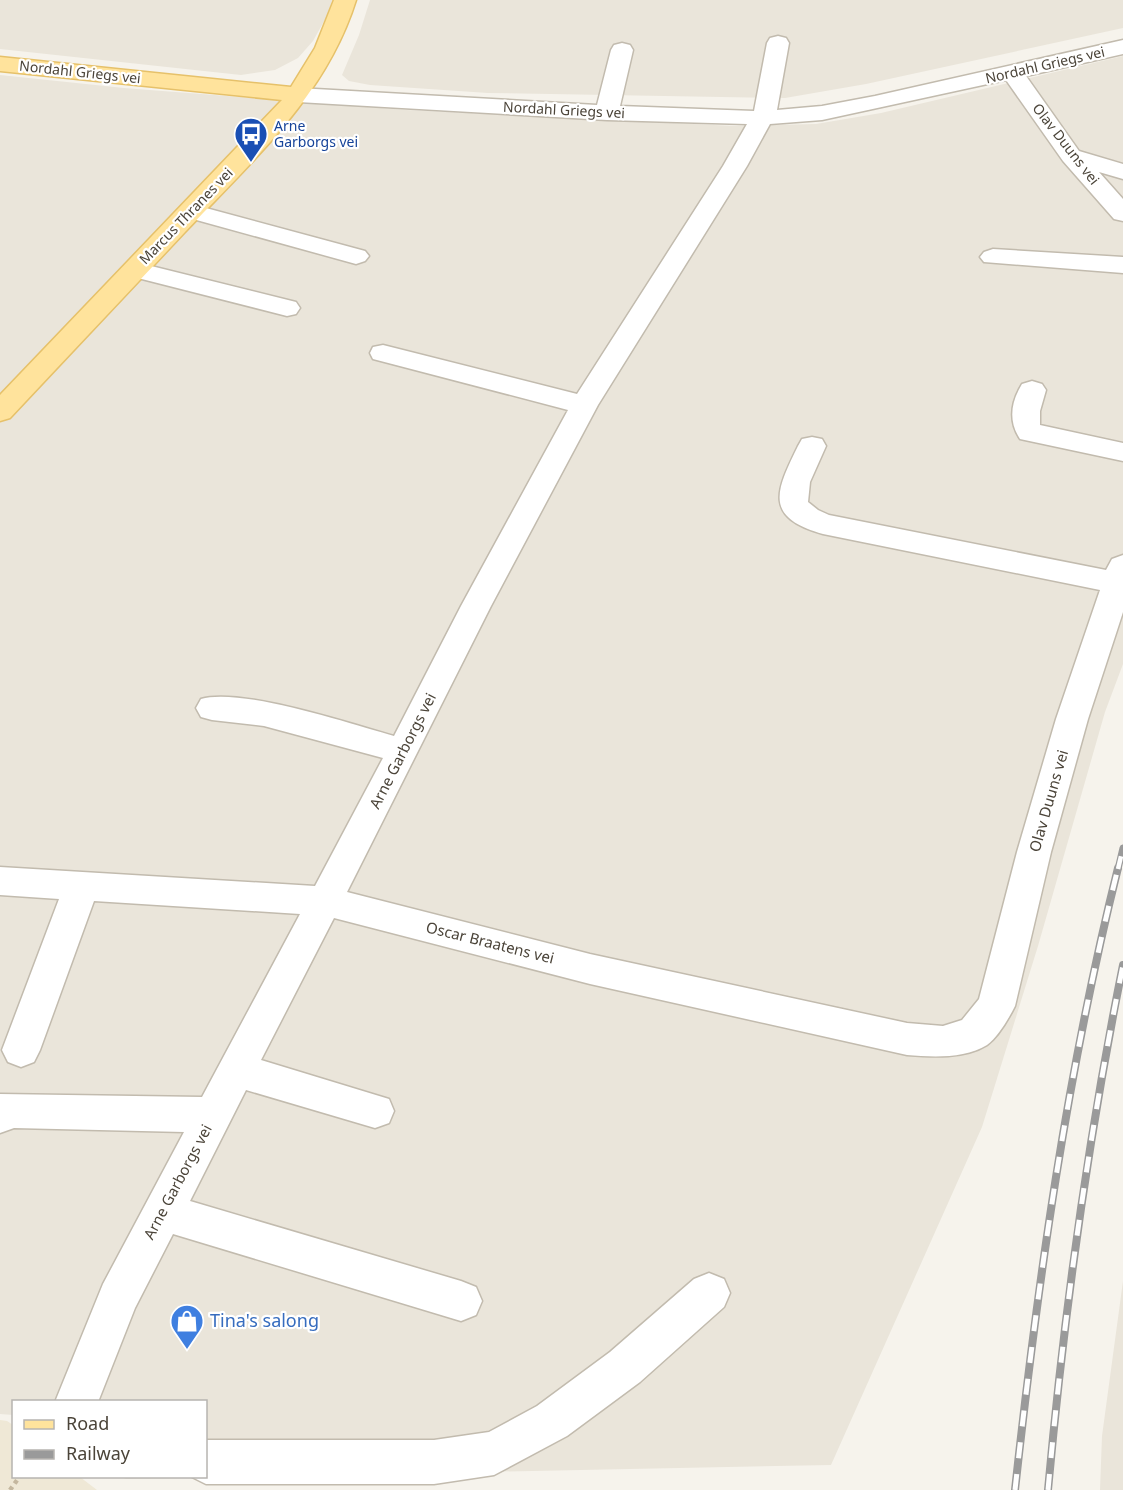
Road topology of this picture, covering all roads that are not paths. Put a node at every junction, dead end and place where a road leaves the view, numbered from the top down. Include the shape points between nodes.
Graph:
1 (345, 0) edge
2 (778, 43) dead end
3 (1123, 47) edge
4 (622, 50) dead end
5 (0, 64) edge
6 (1012, 72) junction
7 (298, 94) junction
8 (607, 113) junction
9 (762, 118) junction
10 (1071, 156) junction
11 (1123, 172) edge
12 (191, 211) junction
13 (1123, 214) edge
14 (356, 256) dead end
15 (993, 257) dead end
16 (1123, 265) edge
17 (135, 270) junction
18 (287, 308) dead end
19 (383, 353) dead end
20 (1032, 390) dead end
21 (584, 405) junction
22 (0, 412) edge
23 (812, 446) dead end
24 (1123, 453) edge
25 (1119, 574) edge
26 (212, 708) dead end
27 (403, 751) junction
28 (0, 881) edge
29 (82, 886) junction
30 (325, 901) junction
31 (974, 1033) joint
32 (21, 1050) dead end
33 (237, 1070) junction
34 (375, 1111) dead end
35 (213, 1115) junction
36 (0, 1116) edge
37 (163, 1212) junction
38 (709, 1293) dead end
39 (461, 1301) dead end
40 (76, 1400) edge
41 (207, 1462) edge

1 - 7 main road, Marcus Thranes vei via 325,55
2 - 9 street, Arne Garborgs vei
3 - 6 street, Nordahl Griegs vei
4 - 8 street
5 - 7 main road, Nordahl Griegs vei
6 - 9 street, Nordahl Griegs vei via 865,105
6 - 10 street, Olav Duuns vei
7 - 8 street, Nordahl Griegs vei
7 - 12 main road, Marcus Thranes vei
8 - 9 street, Nordahl Griegs vei
9 - 21 street, Arne Garborgs vei
10 - 11 street
10 - 13 street, Olav Duuns vei
12 - 14 street
12 - 17 main road, Marcus Thranes vei
15 - 16 street
17 - 18 street
17 - 22 main road, Marcus Thranes vei
19 - 21 street
20 - 24 street via 1024,418 1029,432
21 - 27 street, Arne Garborgs vei
23 - 25 street via 792,499 796,510 806,519
25 - 31 street, Olav Duuns vei via 1053,786 996,1006
26 - 27 street via 264,714
27 - 30 street, Arne Garborgs vei
28 - 29 street, Oscar Braatens vei
29 - 30 street, Oscar Braatens vei
29 - 32 street
30 - 31 street, Oscar Braatens vei via 590,969 907,1039 944,1042
30 - 33 street, Arne Garborgs vei
33 - 34 street
33 - 35 street, Arne Garborgs vei
35 - 36 street via 3,1110
35 - 37 street, Arne Garborgs vei
37 - 39 street
37 - 40 street, Arne Garborgs vei via 118,1298
38 - 41 street via 625,1367 552,1421 494,1453 435,1462

